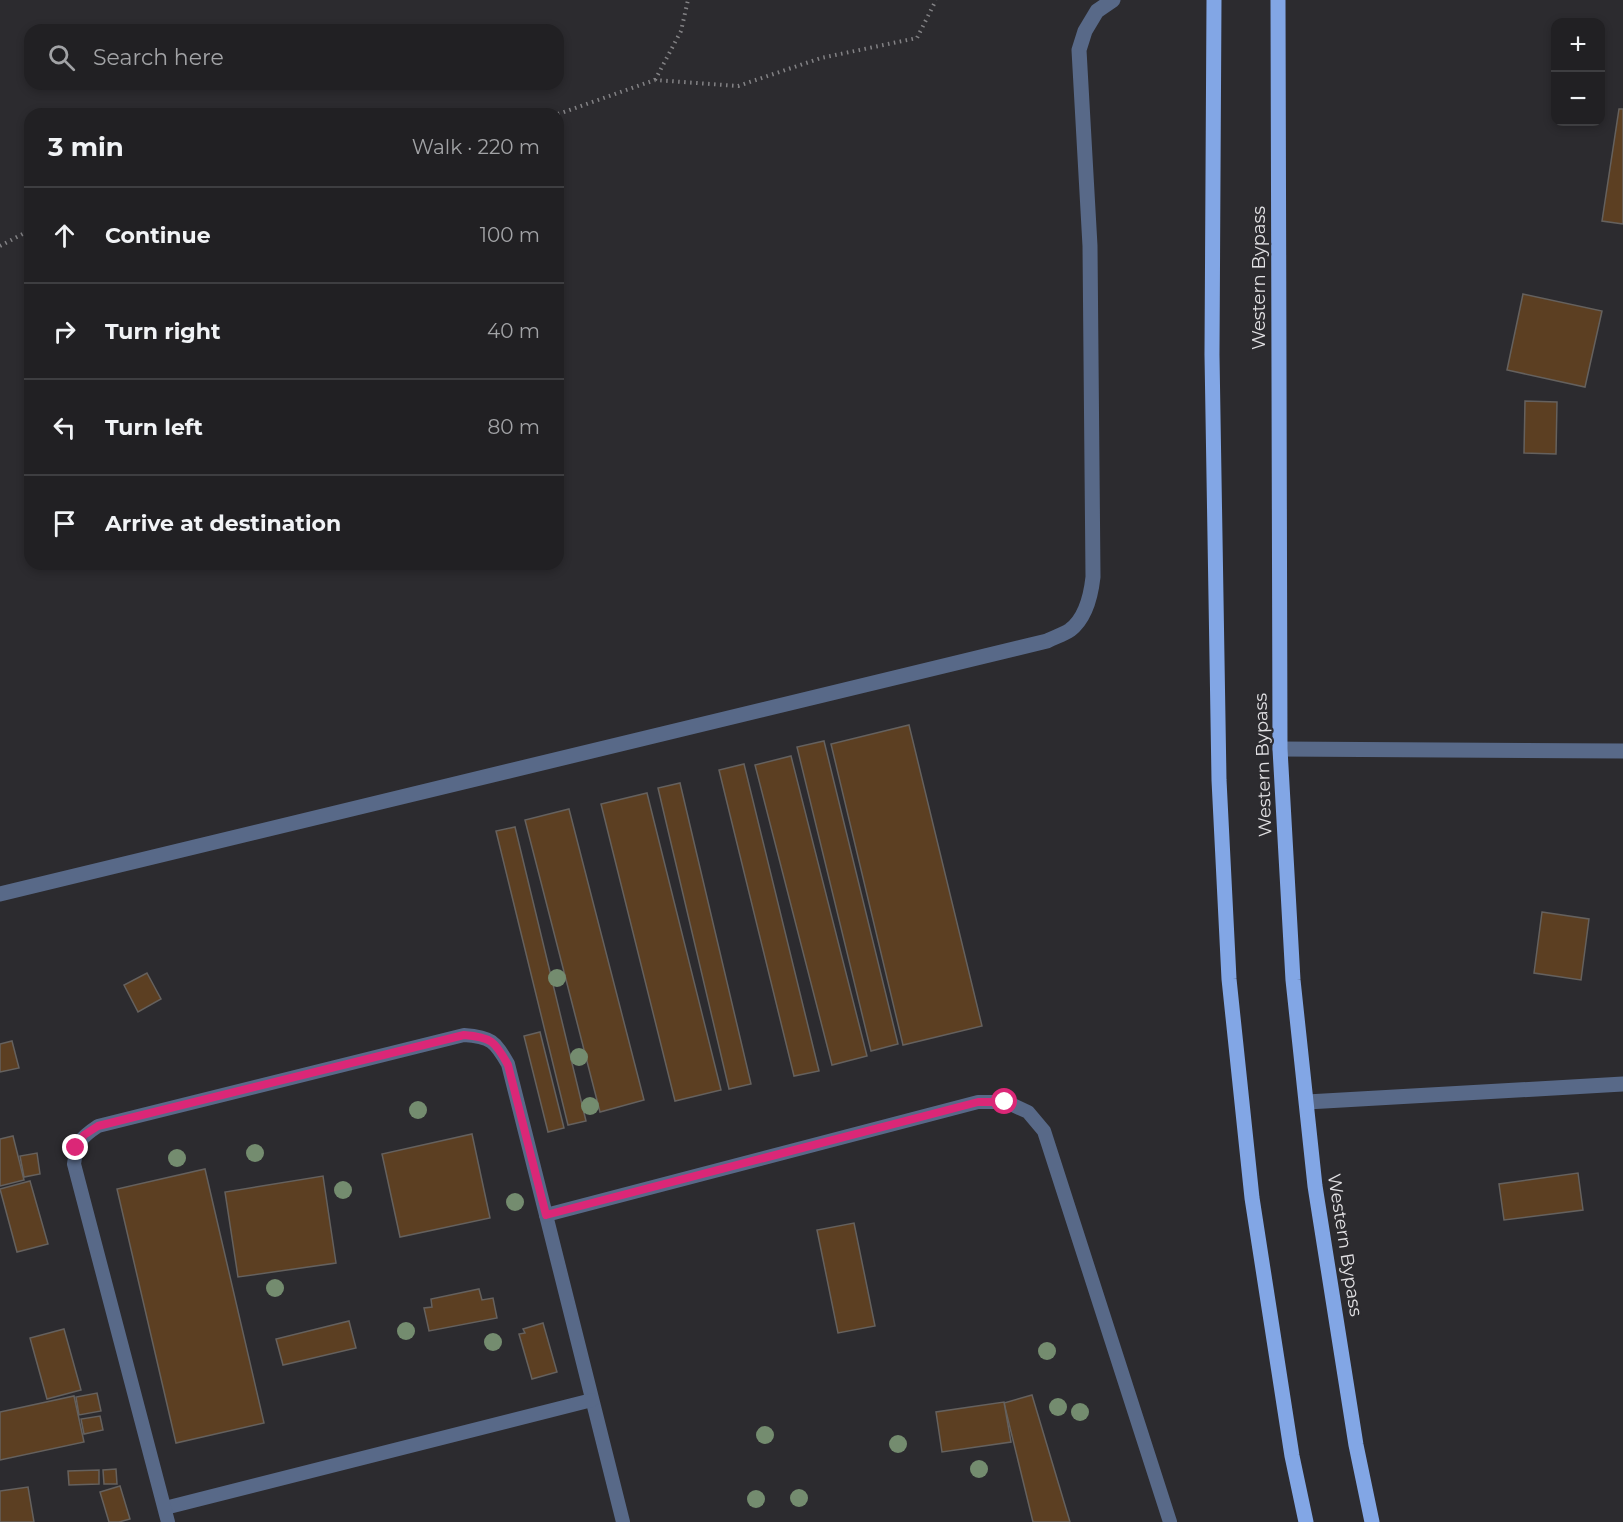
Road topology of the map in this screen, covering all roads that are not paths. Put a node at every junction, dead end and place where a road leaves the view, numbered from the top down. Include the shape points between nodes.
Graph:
1 (1113, 0) edge
2 (1214, 0) edge
3 (1278, 0) edge
4 (1280, 748) junction
5 (1623, 751) edge
6 (0, 894) edge
7 (1623, 1084) edge
8 (1306, 1102) junction
9 (546, 1215) junction
10 (592, 1400) junction
11 (167, 1515) edge
12 (623, 1522) edge
13 (1170, 1522) edge
14 (1306, 1522) edge
15 (1372, 1522) edge

1 - 6 street via 1097,11 1079,50 1090,246 1093,577 1090,598 1070,630 1047,641
2 - 14 main road via 1212,379 1219,780 1229,979 1252,1198
3 - 4 main road, Western Bypass
4 - 5 street
4 - 8 main road, Western Bypass via 1293,980
7 - 8 street
8 - 15 main road, Western Bypass via 1356,1445
9 - 10 lane
9 - 11 lane via 508,1065 499,1047 483,1036 464,1035 132,1117 98,1126 84,1135 76,1148 74,1164
9 - 13 lane via 978,1102 1005,1102 1028,1112 1044,1131
10 - 11 lane
10 - 12 lane

